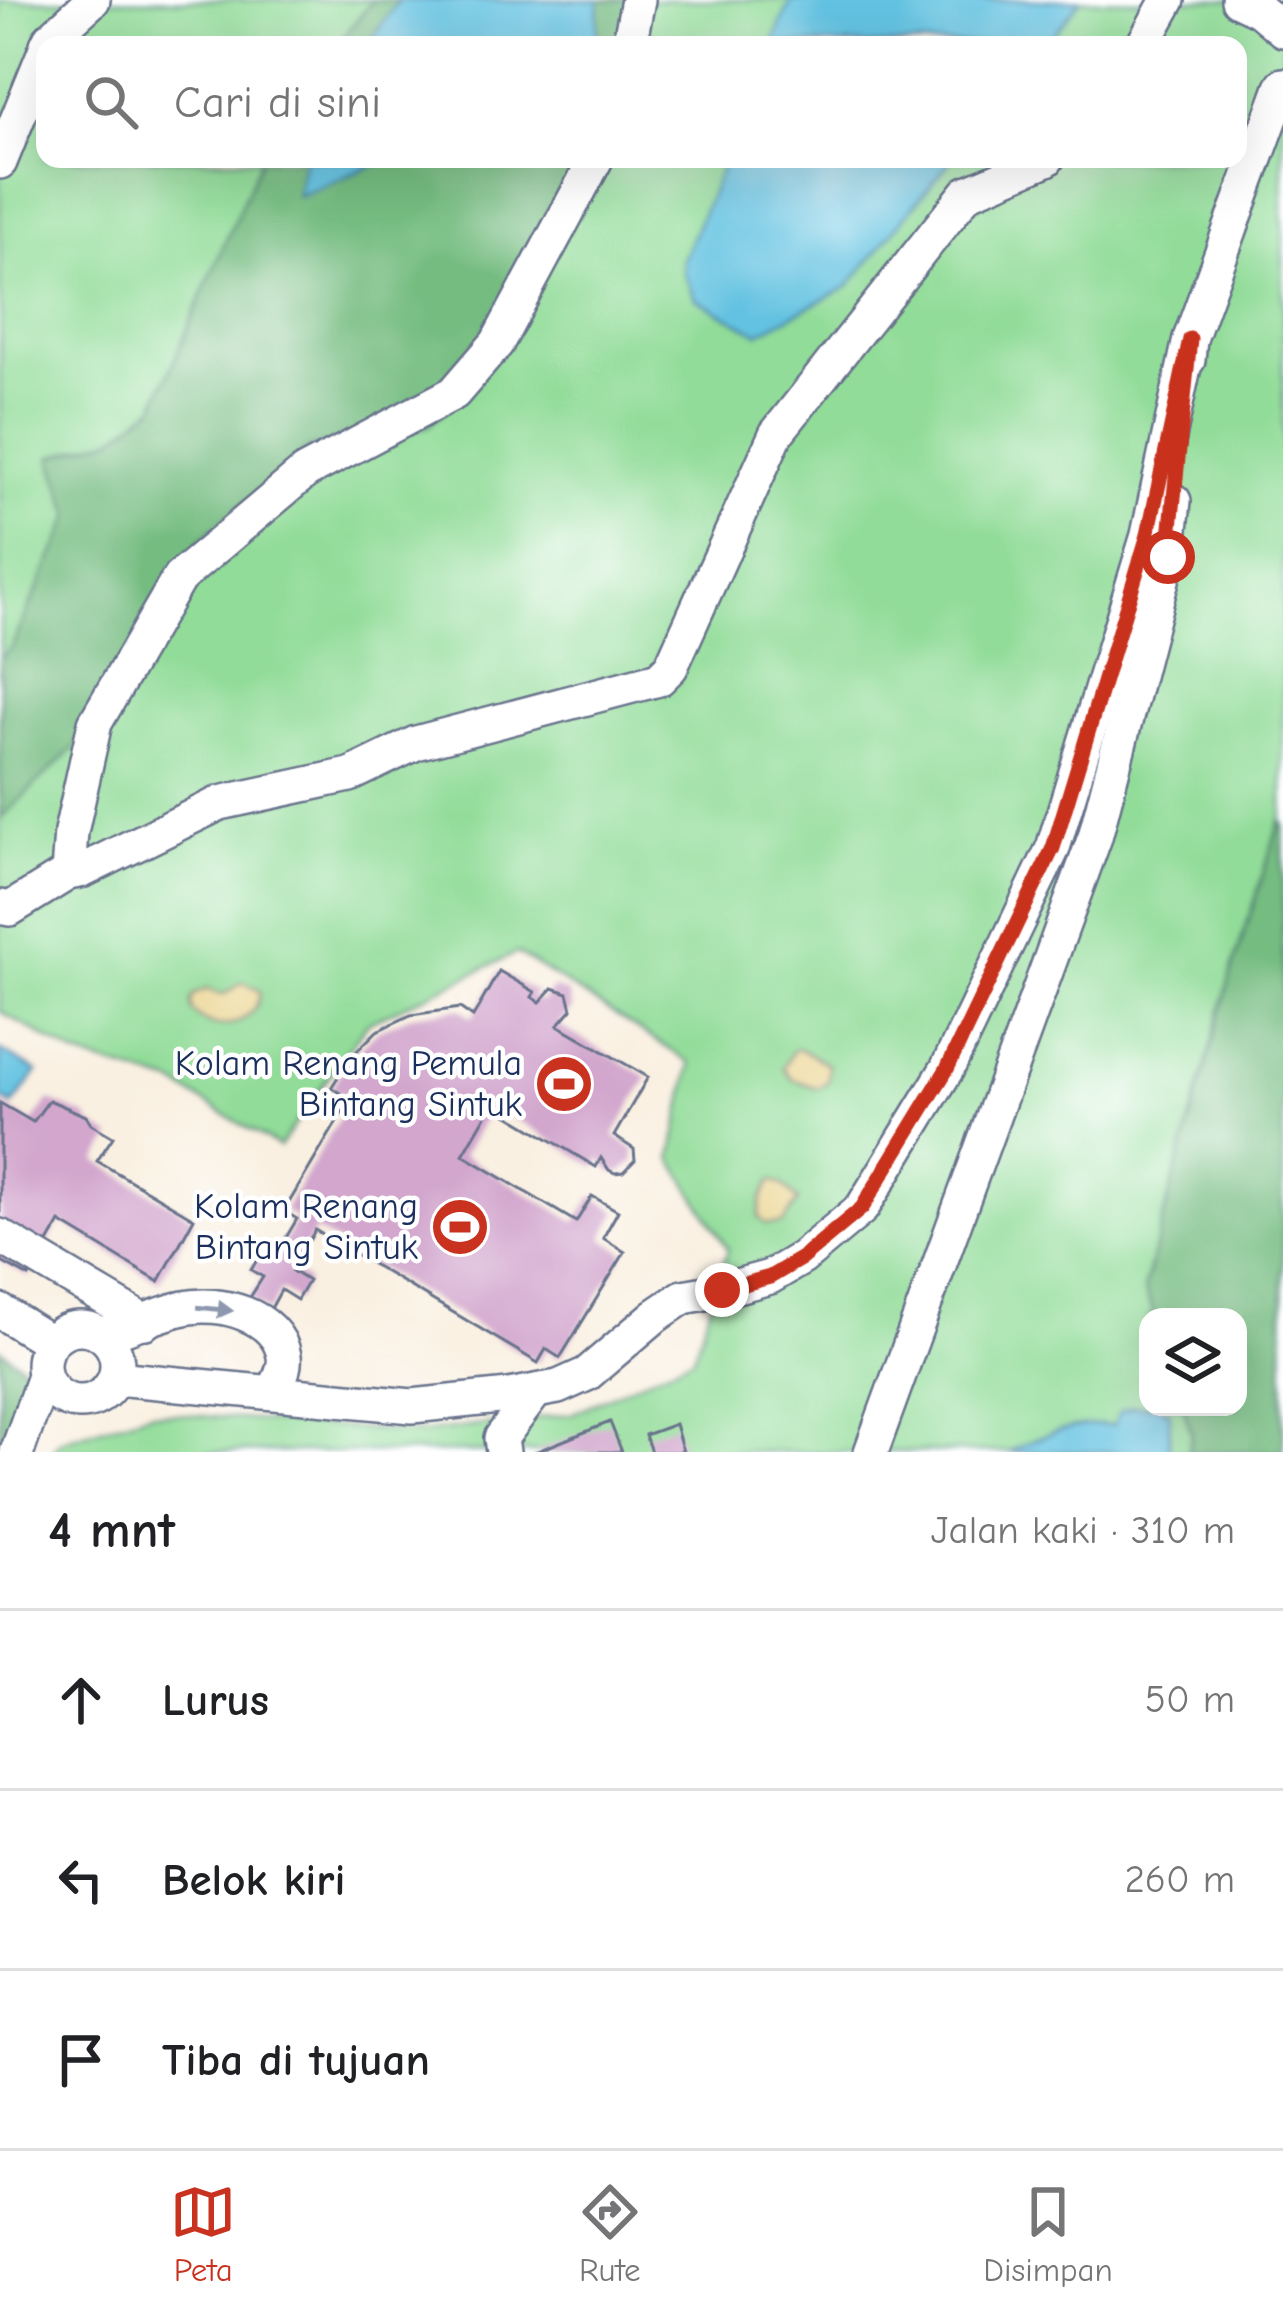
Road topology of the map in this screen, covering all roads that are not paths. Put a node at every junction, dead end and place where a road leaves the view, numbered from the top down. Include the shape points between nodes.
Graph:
1 (93, 0) edge
2 (638, 0) edge
3 (1168, 0) edge
4 (1238, 0) edge
5 (1283, 30) edge
6 (53, 36) edge
7 (630, 36) edge
8 (1148, 36) edge
9 (36, 73) edge
10 (1283, 85) edge
11 (0, 162) edge
12 (591, 168) edge
13 (1026, 168) edge
14 (1190, 339) junction
15 (68, 873) junction
16 (0, 907) edge
17 (0, 1236) edge
18 (0, 1311) edge
19 (145, 1322) junction
20 (103, 1336) junction
21 (50, 1342) junction
22 (44, 1376) junction
23 (115, 1378) junction
24 (536, 1391) junction
25 (274, 1392) junction
26 (78, 1403) junction
27 (19, 1451) edge
28 (503, 1452) edge
29 (871, 1452) edge

1 - 6 lane
2 - 7 lane
3 - 8 lane
4 - 5 lane
9 - 11 lane
10 - 14 lane
12 - 15 lane via 497,343 454,393 305,472 178,578 95,723
13 - 15 lane via 967,194 776,434 671,668 659,679 416,743 350,775 220,802
14 - 24 lane via 1148,535 1053,848 947,1069 862,1208 770,1277 683,1297 587,1374
14 - 29 lane via 1168,557 1095,837
15 - 16 lane via 10,909
17 - 19 lane
18 - 21 lane
19 - 20 lane
19 -> 25 lane via 185,1307 250,1315 277,1336 284,1358
20 - 21 lane via 70,1329
20 - 23 lane via 116,1355
21 - 22 lane
22 - 26 lane via 56,1395
22 - 27 lane
23 - 25 lane
23 - 26 lane via 100,1396
24 - 25 lane via 412,1406
24 - 28 lane via 501,1438
26 - 27 lane

